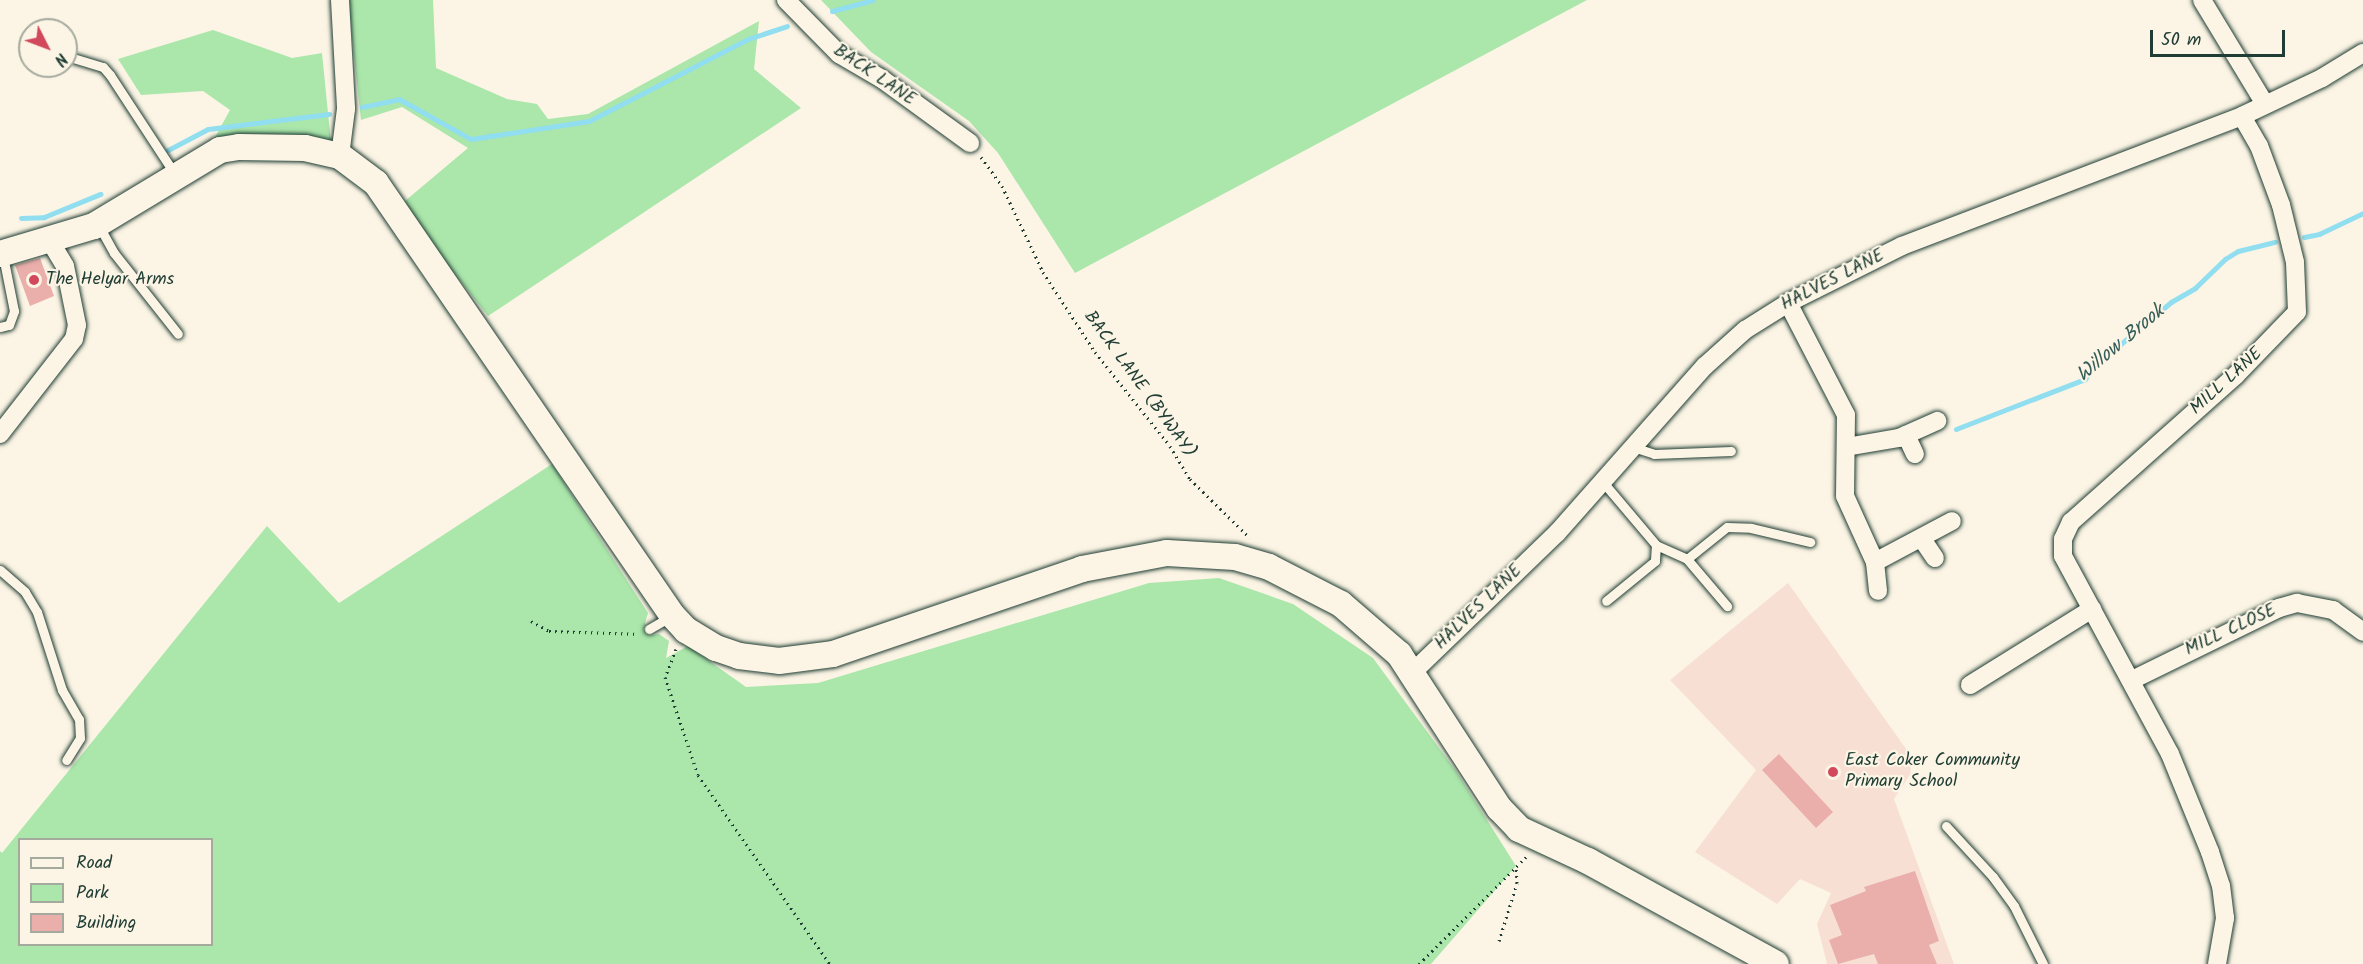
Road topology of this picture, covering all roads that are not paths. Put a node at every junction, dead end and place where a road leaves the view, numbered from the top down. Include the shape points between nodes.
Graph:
1 (340, 0) edge
2 (786, 0) edge
3 (2202, 0) edge
4 (2363, 53) edge
5 (78, 60) edge
6 (2265, 104) junction
7 (2242, 116) junction
8 (970, 142) road end
9 (340, 156) junction
10 (176, 176) junction
11 (98, 224) junction
12 (50, 241) junction
13 (1, 254) edge
14 (1788, 303) junction
15 (0, 327) edge
16 (178, 334) dead end
17 (1937, 421) dead end
18 (0, 435) edge
19 (1906, 435) junction
20 (1633, 447) junction
21 (1846, 447) junction
22 (1731, 451) dead end
23 (1915, 454) dead end
24 (1602, 482) junction
25 (1953, 521) dead end
26 (1922, 539) junction
27 (1810, 542) dead end
28 (1656, 545) junction
29 (1935, 558) dead end
30 (1687, 559) junction
31 (1875, 562) junction
32 (0, 570) edge
33 (1878, 591) dead end
34 (1606, 601) dead end
35 (1726, 606) dead end
36 (2092, 609) junction
37 (679, 623) junction
38 (648, 629) road end
39 (2363, 632) edge
40 (1413, 672) junction
41 (2132, 680) junction
42 (1968, 684) dead end
43 (66, 760) dead end
44 (1946, 826) dead end
45 (1776, 964) edge
46 (2043, 964) edge
47 (2217, 964) edge

1 - 9 street via 346,109
2 - 8 street, BACK LANE via 839,54 882,79
3 - 6 street
4 - 6 street, HALVES LANE via 2322,78
5 - 10 lane via 103,67 110,75
6 - 7 street, HALVES LANE
7 - 14 street, HALVES LANE via 1902,246
7 - 36 street, MILL LANE via 2259,146 2281,205 2295,262 2297,312 2235,376 2071,522 2063,539 2063,556
9 - 10 street via 305,148 238,147 220,150
9 - 37 street via 376,183
10 - 11 street
11 - 12 street
11 - 16 lane via 114,253
12 - 13 street
12 - 18 street via 65,266 77,325 74,339
13 - 15 lane via 14,310 9,325
14 - 20 street, HALVES LANE via 1745,330 1705,366
14 - 21 street via 1846,415
17 - 19 street
19 - 21 street
19 - 23 street
20 - 22 lane via 1654,454
20 - 24 street, HALVES LANE
21 - 31 street via 1845,496
24 - 28 lane
24 - 40 street, HALVES LANE via 1557,533
25 - 26 street
26 - 29 street
26 - 31 street
27 - 30 lane via 1751,528 1727,527
28 - 30 lane
28 - 34 lane via 1655,561
30 - 35 lane
31 - 33 street
32 - 43 lane via 25,592 37,612 62,690 79,719 80,738
36 - 41 street, MILL LANE
36 - 42 street
37 - 38 lane
37 - 40 street via 739,656 803,659 832,654 1002,594 1126,559 1167,553 1198,554 1235,557 1269,567 1341,604 1392,647
39 - 41 street, MILL CLOSE via 2333,610 2297,603 2279,608
40 - 45 street via 1499,808 1519,829 1588,861 1745,952
41 - 47 street, MILL LANE via 2170,754 2221,886 2225,918
44 - 46 lane via 2014,906

